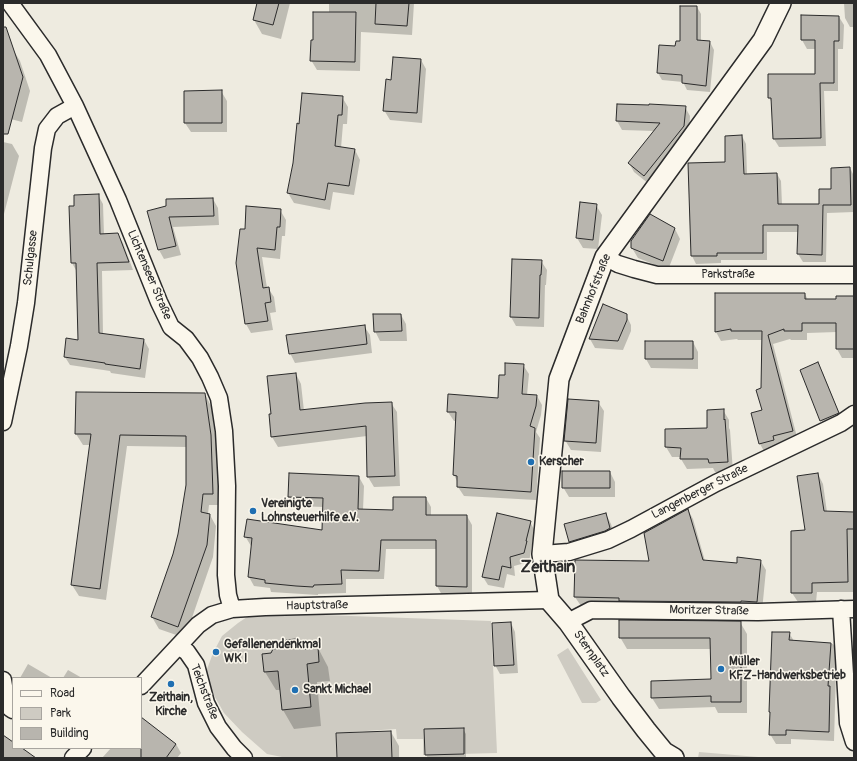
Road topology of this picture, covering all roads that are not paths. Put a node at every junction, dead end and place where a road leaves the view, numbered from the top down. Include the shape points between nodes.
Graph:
1 (10, 3) edge
2 (781, 3) edge
3 (75, 106) junction
4 (605, 257) junction
5 (854, 275) edge
6 (854, 414) edge
7 (3, 422) edge
8 (542, 554) junction
9 (549, 600) junction
10 (232, 608) junction
11 (847, 609) edge
12 (568, 622) junction
13 (179, 646) junction
14 (3, 680) edge
15 (142, 685) edge
16 (12, 709) edge
17 (854, 742) edge
18 (244, 758) edge
19 (674, 758) edge

1 - 3 street, Lichtenseer Straße via 48,55
2 - 4 street, Bahnhofstraße via 763,40
3 - 7 street, Schulgasse via 57,116 47,129 26,303
3 - 10 street, Lichtenseer Straße via 171,327 186,339 200,358 219,398 227,486 226,575
4 - 5 street, Parkstraße via 618,264 657,275
4 - 8 street, Bahnhofstraße via 559,379
6 - 8 street, Langenberger Straße via 841,423 716,483 608,540 568,552
8 - 9 street, Bahnhofstraße
9 - 10 street, Hauptstraße
9 - 12 street, Sternplatz
10 - 13 street, Hauptstraße via 212,615 198,625
11 - 12 street, Moritzer Straße via 758,612 591,610
11 - 17 street via 848,723
12 - 19 street, Sternplatz via 646,730 664,752
13 - 15 street, Hauptstraße
13 - 18 street, Teichstraße via 196,665 206,703 218,727
14 - 16 street

